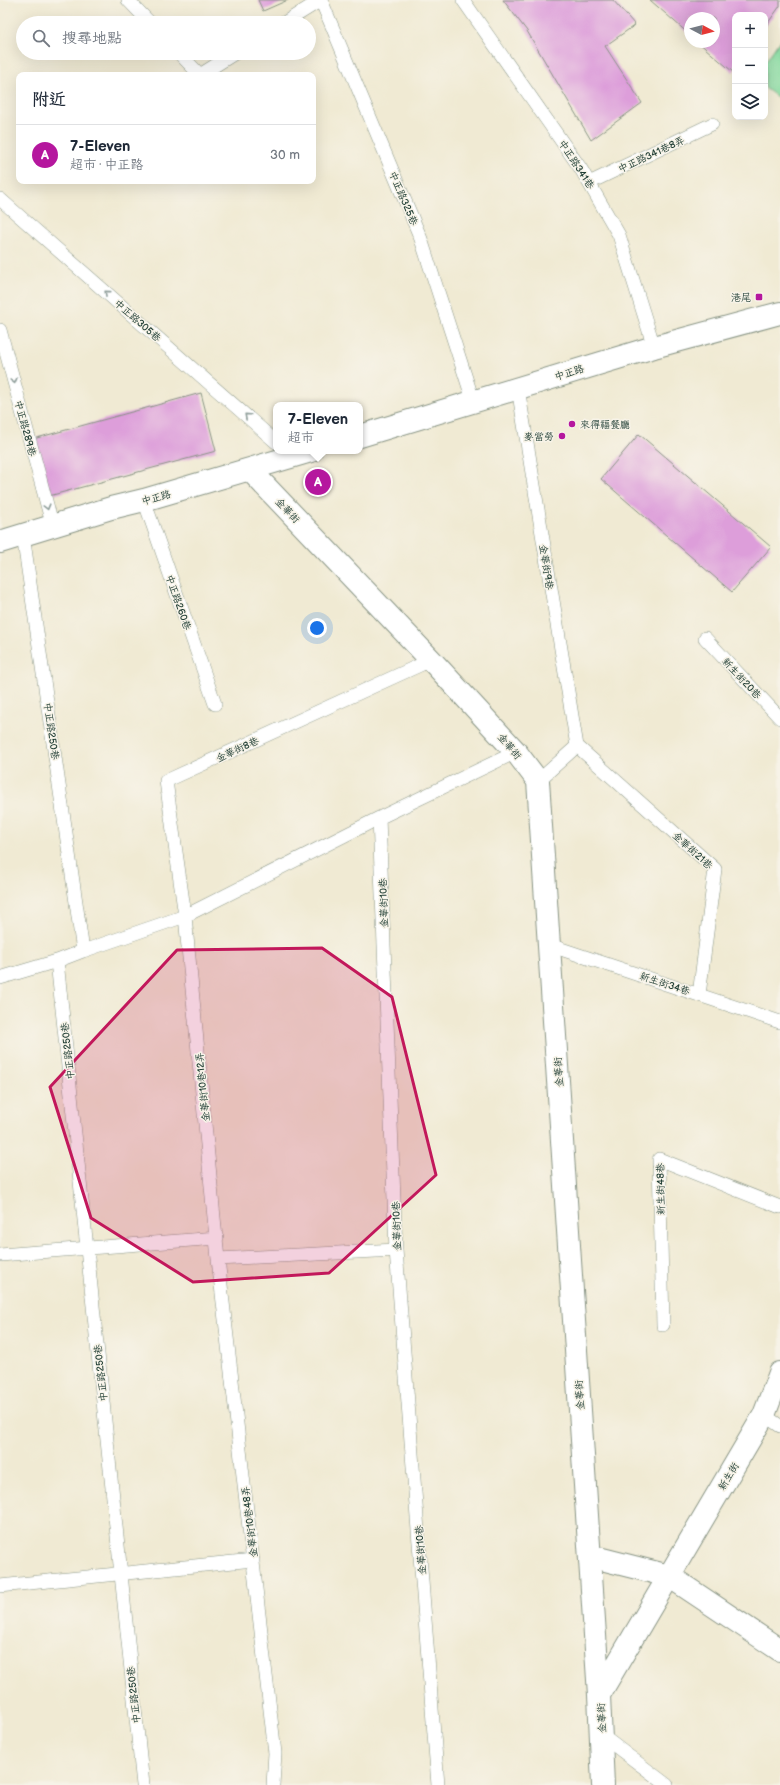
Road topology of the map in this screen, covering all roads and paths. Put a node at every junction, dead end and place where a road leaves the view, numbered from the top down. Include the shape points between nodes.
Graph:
1 (128, 0) edge
2 (321, 0) edge
3 (463, 0) edge
4 (143, 16) edge
5 (295, 16) edge
6 (186, 60) edge
7 (224, 60) edge
8 (197, 72) edge
9 (205, 72) edge
10 (712, 124) dead end
11 (589, 183) junction
12 (0, 199) edge
13 (780, 314) edge
14 (0, 330) edge
15 (654, 347) junction
16 (518, 388) junction
17 (474, 400) junction
18 (363, 435) edge
19 (273, 439) edge
20 (294, 454) edge
21 (250, 470) junction
22 (144, 500) junction
23 (53, 527) junction
24 (23, 535) junction
25 (0, 542) edge
26 (705, 638) dead end
27 (431, 660) junction
28 (215, 704) dead end
29 (780, 718) edge
30 (577, 746) junction
31 (516, 752) junction
32 (538, 781) junction
33 (379, 818) junction
34 (185, 916) junction
35 (549, 945) junction
36 (83, 951) junction
37 (58, 961) junction
38 (0, 978) edge
39 (699, 995) junction
40 (780, 1022) edge
41 (780, 1206) edge
42 (217, 1238) junction
43 (88, 1249) junction
44 (396, 1250) junction
45 (0, 1255) edge
46 (218, 1259) junction
47 (663, 1325) dead end
48 (780, 1373) edge
49 (772, 1421) edge
50 (590, 1556) junction
51 (253, 1560) junction
52 (120, 1572) junction
53 (669, 1576) junction
54 (0, 1586) edge
55 (780, 1650) edge
56 (599, 1695) junction
57 (601, 1735) junction
58 (143, 1785) edge
59 (273, 1785) edge
60 (438, 1785) edge
61 (603, 1785) edge
62 (667, 1785) edge

1 - 4 lane
2 - 5 lane
2 - 17 lane, 中正路325巷 via 421,239
3 - 11 lane, 中正路341巷
6 - 8 lane
7 - 9 lane
10 - 11 lane, 中正路341巷8弄
11 - 15 lane, 中正路341巷 via 619,235
19 -> 12 lane, 中正路305巷
13 - 15 street, 中正路
14 -> 23 lane, 中正路289巷
15 - 16 street, 中正路
16 - 17 street, 中正路
16 - 30 lane, 金華街9巷
17 - 18 street, 中正路
20 - 21 street, 中正路
21 - 22 street, 中正路
21 - 27 street, 金華街
22 - 23 street, 中正路
22 - 28 lane, 中正路260巷
23 - 24 street, 中正路
24 - 25 street, 中正路
24 - 36 lane, 中正路250巷
26 - 29 lane, 新生街20巷
27 - 31 street, 金華街
27 - 34 lane, 金華街8巷 via 166,781
30 - 32 lane
30 - 39 lane, 金華街21巷 via 715,869
31 - 32 street, 金華街
31 - 33 lane
32 - 35 street, 金華街
33 - 34 lane
33 - 44 lane, 金華街10巷
34 - 36 lane
34 - 42 lane, 金華街10巷12弄
35 - 39 lane, 新生街34巷
35 - 50 street, 金華街
36 - 37 lane
37 - 38 lane
37 - 43 lane, 中正路250巷
39 - 40 lane, 新生街34巷
41 - 47 lane, 新生街48巷 via 659,1159
42 - 43 lane
42 - 46 lane, 金華街10巷12弄
43 - 45 lane
43 - 52 lane, 中正路250巷
44 - 46 lane
44 - 60 lane, 金華街10巷
46 - 51 lane, 金華街10巷48弄
48 - 49 street, 新生街
49 - 53 street, 新生街
50 - 53 street
50 - 56 street, 金華街
51 - 52 lane
51 - 59 lane, 金華街10巷48弄 via 275,1753
52 - 54 lane
52 - 58 lane, 中正路250巷
53 - 55 street
53 - 56 street, 新生街
56 - 57 street, 金華街
57 - 61 street, 金華街
57 - 62 lane

